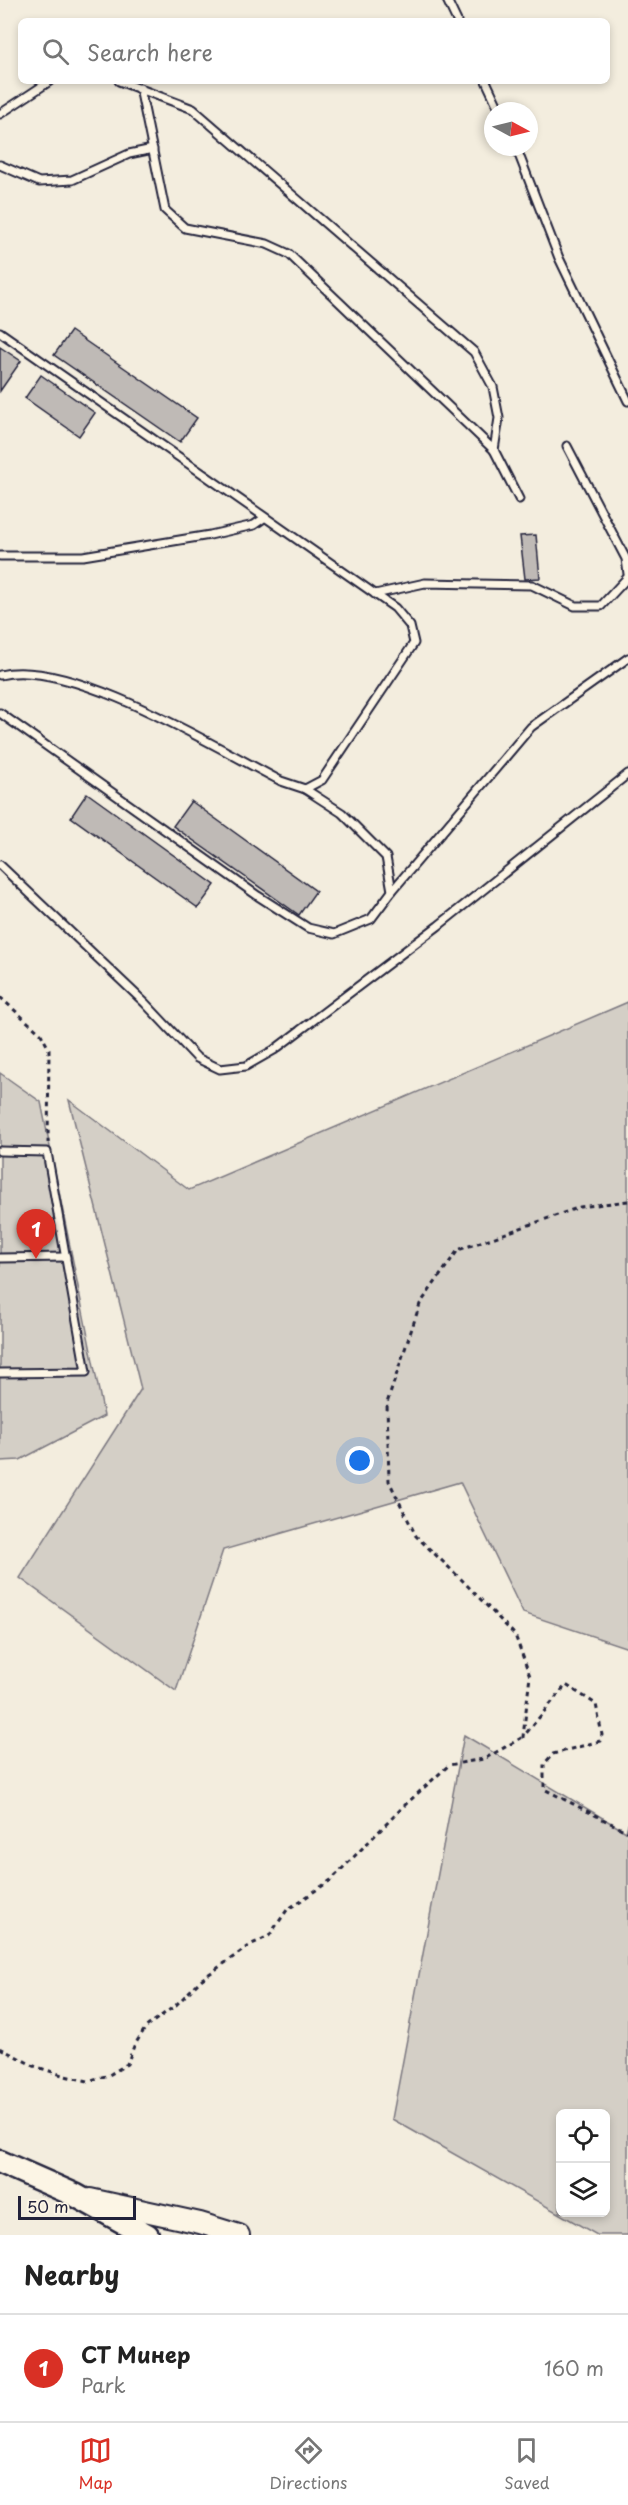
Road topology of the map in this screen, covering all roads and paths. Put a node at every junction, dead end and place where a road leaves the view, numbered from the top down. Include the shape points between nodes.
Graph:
1 (447, 0) edge
2 (456, 18) edge
3 (45, 84) edge
4 (128, 84) edge
5 (487, 84) edge
6 (140, 88) junction
7 (496, 102) edge
8 (0, 114) edge
9 (153, 149) junction
10 (519, 156) edge
11 (0, 165) edge
12 (0, 332) edge
13 (628, 401) edge
14 (567, 446) dead end
15 (494, 450) junction
16 (519, 499) dead end
17 (264, 518) junction
18 (0, 556) edge
19 (627, 560) edge
20 (628, 575) edge
21 (375, 594) junction
22 (628, 658) edge
23 (0, 675) edge
24 (0, 713) edge
25 (628, 774) edge
26 (305, 789) junction
27 (0, 865) edge
28 (392, 891) junction
29 (0, 997) edge
30 (0, 1151) edge
31 (47, 1152) junction
32 (628, 1201) edge
33 (66, 1257) junction
34 (0, 1258) edge
35 (0, 1373) edge
36 (523, 1737) junction
37 (628, 1833) edge
38 (0, 2048) edge
39 (0, 2162) edge
40 (75, 2196) junction
41 (147, 2235) edge
42 (239, 2235) edge

1 - 2 lane
3 - 8 lane
4 - 6 lane
5 - 7 lane
6 - 9 lane
6 - 15 lane via 193,109 474,352 493,387 499,418
9 - 11 lane via 129,154 72,180 39,182
9 - 15 lane via 165,210 185,228 267,244 289,254
10 - 13 lane via 559,258
12 - 17 lane
14 - 19 lane
15 - 16 lane
17 - 18 lane via 254,525 210,535 83,556
17 - 21 lane
19 - 20 lane
20 - 21 lane via 601,606 575,606 532,585 425,583
21 - 26 lane via 395,608 410,626 414,643 322,780
22 - 28 lane via 531,727
23 - 26 lane via 46,674 120,698 281,781
24 - 28 lane via 308,928 334,934 371,919
25 - 27 lane via 438,926 274,1050 246,1066 220,1069 197,1058
26 - 28 lane via 342,813 386,857
29 - 31 path via 41,1034 49,1049
30 - 31 lane
31 - 33 lane
32 - 36 path via 580,1207 458,1250 420,1304 387,1403 390,1481 416,1536 514,1635 530,1676
33 - 34 lane
33 - 35 lane via 86,1372
36 - 37 path via 566,1685 596,1704 600,1741 553,1754 544,1764 544,1789
36 - 38 path via 484,1759 449,1765 331,1880 287,1910 268,1936 202,1979 146,2027 128,2064 88,2081 34,2066
39 - 40 main road
40 - 41 main road
40 - 42 street

